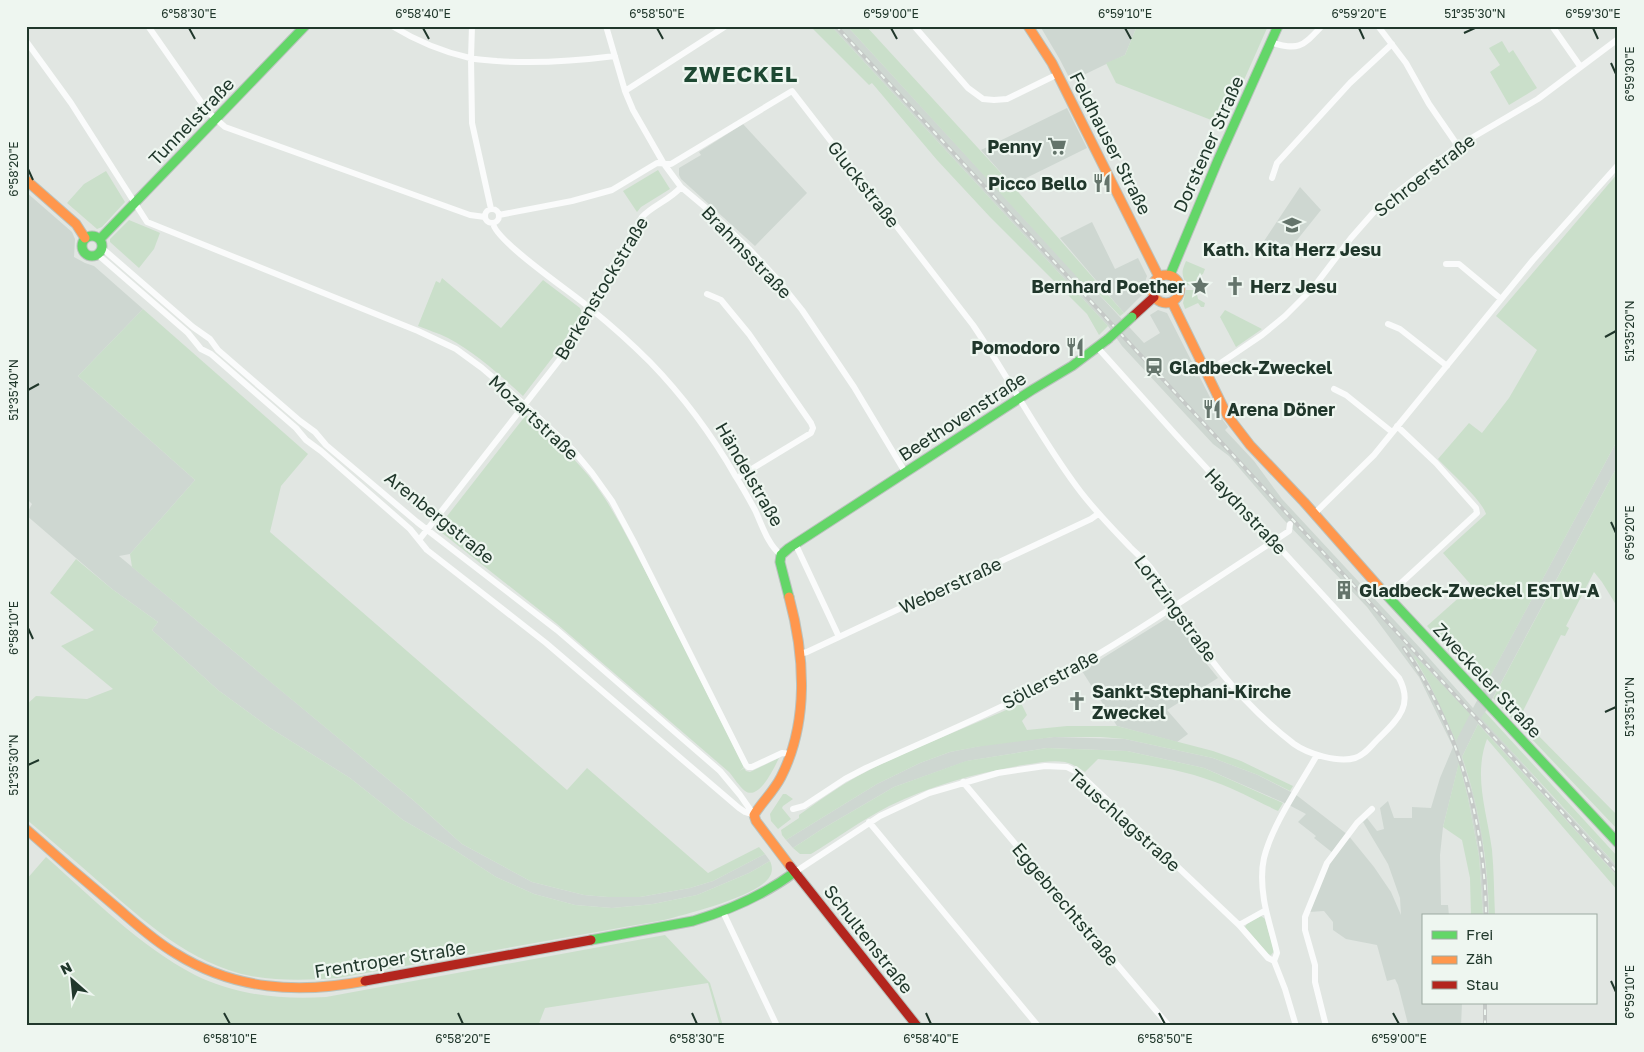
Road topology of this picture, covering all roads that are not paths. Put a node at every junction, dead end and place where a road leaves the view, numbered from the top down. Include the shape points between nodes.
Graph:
1 (148, 26) edge
2 (306, 26) edge
3 (392, 26) edge
4 (472, 26) edge
5 (606, 26) edge
6 (726, 26) edge
7 (914, 26) edge
8 (1028, 26) edge
9 (1278, 26) edge
10 (1322, 26) edge
11 (1378, 26) edge
12 (1552, 26) edge
13 (1618, 39) edge
14 (26, 41) edge
15 (1270, 42) junction
16 (1392, 44) junction
17 (615, 56) junction
18 (471, 58) junction
19 (1580, 66) junction
20 (1058, 74) junction
21 (626, 91) junction
22 (215, 120) junction
23 (1458, 146) junction
24 (664, 164) junction
25 (1618, 165) edge
26 (1272, 178) dead end
27 (26, 180) edge
28 (681, 187) junction
29 (135, 204) junction
30 (491, 209) junction
31 (499, 215) junction
32 (485, 217) junction
33 (493, 222) junction
34 (85, 238) junction
35 (100, 247) junction
36 (1446, 264) dead end
37 (1170, 275) junction
38 (1159, 277) junction
39 (707, 294) dead end
40 (1154, 297) junction
41 (1501, 299) junction
42 (1172, 302) junction
43 (592, 310) junction
44 (1388, 324) dead end
45 (1098, 348) junction
46 (1447, 366) junction
47 (1206, 373) junction
48 (1334, 389) dead end
49 (1019, 398) junction
50 (525, 405) junction
51 (1398, 426) junction
52 (1392, 432) junction
53 (905, 472) junction
54 (737, 478) junction
55 (1098, 514) junction
56 (1314, 514) junction
57 (1290, 524) dead end
58 (428, 530) junction
59 (419, 540) junction
60 (1274, 541) junction
61 (795, 543) junction
62 (781, 555) junction
63 (1387, 596) junction
64 (1175, 605) junction
65 (838, 637) junction
66 (799, 654) junction
67 (1396, 674) joint
68 (791, 754) junction
69 (1318, 755) junction
70 (963, 782) junction
71 (793, 809) dead end
72 (1372, 809) dead end
73 (754, 815) junction
74 (869, 822) junction
75 (26, 829) edge
76 (1618, 843) edge
77 (795, 872) junction
78 (1266, 910) junction
79 (723, 912) junction
80 (1239, 925) junction
81 (1274, 961) junction
82 (777, 1026) edge
83 (917, 1026) edge
84 (1038, 1026) edge
85 (1169, 1026) edge
86 (1296, 1026) edge
87 (1326, 1026) edge

1 - 22 street
2 - 22 street, Tunnelstraße
3 - 18 street via 438,48
4 - 18 street
5 - 17 street, Brahmsstraße
6 - 21 street
7 - 20 street via 968,88 983,98 1007,99
8 - 20 street, Feldhauser Straße
9 - 15 street, Dorstener Straße
10 - 15 street via 1296,48
11 - 16 street
12 - 19 street
13 - 19 street, Schroerstraße
14 - 29 street, Mozartstraße via 112,165
15 - 37 street, Dorstener Straße
16 - 23 street
16 - 26 street via 1350,83 1277,163
17 - 18 street via 536,63
17 - 21 street, Brahmsstraße
18 - 30 street via 472,123
19 - 23 street, Schroerstraße via 1538,99
20 - 38 street, Feldhauser Straße
21 - 24 street, Brahmsstraße via 633,110
22 - 29 street, Tunnelstraße
22 - 32 street via 225,127 470,215
23 - 47 street, Schroerstraße via 1373,213 1309,292 1285,316
24 - 28 street, Brahmsstraße
24 - 31 street via 657,163 612,190 572,202
24 - 49 street, Gluckstraße via 671,164 792,91 973,325
25 - 41 street
27 - 34 street, Arenbergstraße via 76,224
28 - 43 street, Berkenstockstraße via 642,217
28 - 53 street, Brahmsstraße via 750,250 796,302 854,387
29 - 35 street, Tunnelstraße
29 - 50 street, Mozartstraße via 147,222 456,349
30 - 31 street
30 - 32 street
31 - 33 street
32 - 33 street
33 - 43 street, Händelstraße via 512,247
34 - 35 street via 96,236
34 - 35 street, Arenbergstraße via 82,247 87,255 92,256
35 - 58 street, Arenbergstraße
35 - 59 street, Arenbergstraße via 201,349 211,354 296,428
36 - 41 street via 1459,264
37 - 38 street
37 - 42 street via 1180,287 1179,296
38 - 40 street via 1152,285
39 - 54 street via 721,300 749,334 813,428 811,433
40 - 42 street via 1162,302
40 - 45 street, Beethovenstraße, bridge
41 - 46 street
42 - 47 street
43 - 50 street, Berkenstockstraße
43 - 54 street, Händelstraße via 625,338 678,392
44 - 46 street via 1400,329
45 - 49 street, Beethovenstraße
45 - 60 street, Haydnstraße
46 - 51 street
47 - 56 street via 1236,428
48 - 52 street via 1346,394
49 - 53 street, Beethovenstraße
49 - 55 street, Lortzingstraße via 1058,461
50 - 58 street, Berkenstockstraße
50 - 68 street, Mozartstraße via 572,450 612,501 746,765 752,767 782,753
51 - 52 street
51 - 63 street via 1456,485 1477,513
52 - 56 street via 1374,455
53 - 61 street, Beethovenstraße
54 - 62 street, Händelstraße via 773,548
55 - 64 street, Lortzingstraße via 1152,570
55 - 65 street, Weberstraße
56 - 63 street, Zweckeler Straße
57 - 60 street, Söllerstraße via 1289,531
58 - 59 street, Berkenstockstraße
58 - 73 street, Arenbergstraße via 600,666 720,771
59 - 73 street, Arenbergstraße via 427,550 554,649 738,808
60 - 64 street, Söllerstraße
60 - 67 street, Haydnstraße
61 - 62 street, Beethovenstraße
61 - 65 street, Händelstraße
62 - 66 street, Händelstraße
63 - 76 street, Zweckeler Straße
64 - 69 street, Lortzingstraße via 1236,689 1295,745
64 - 71 street, Söllerstraße via 1052,681 866,768 804,806
65 - 66 street, Weberstraße
66 - 68 street, Händelstraße via 802,706
67 - 69 street, Lortzingstraße via 1405,696 1403,709 1364,754 1356,758
68 - 73 street, Händelstraße via 781,777
69 - 78 street, Tauschlagstraße via 1268,843 1262,879
70 - 74 street, Tauschlagstraße via 929,793
70 - 80 street, Tauschlagstraße via 1026,768 1056,765 1072,769
70 - 85 street, Eggebrechtstraße
72 - 87 street via 1327,863 1306,917 1304,930 1315,965 1315,982
73 - 77 street, Arenbergstraße
74 - 77 street, Tauschlagstraße
74 - 84 street
75 - 79 street, Frentroper Straße via 153,939 183,958 235,981 280,989 310,989 367,981 664,927
77 - 79 street, Frentroper Straße via 767,891
77 - 83 street, Schultenstraße
78 - 80 street
78 - 81 street, Tauschlagstraße via 1277,952
79 - 82 street
80 - 81 street, Tauschlagstraße
81 - 86 street, Tauschlagstraße

